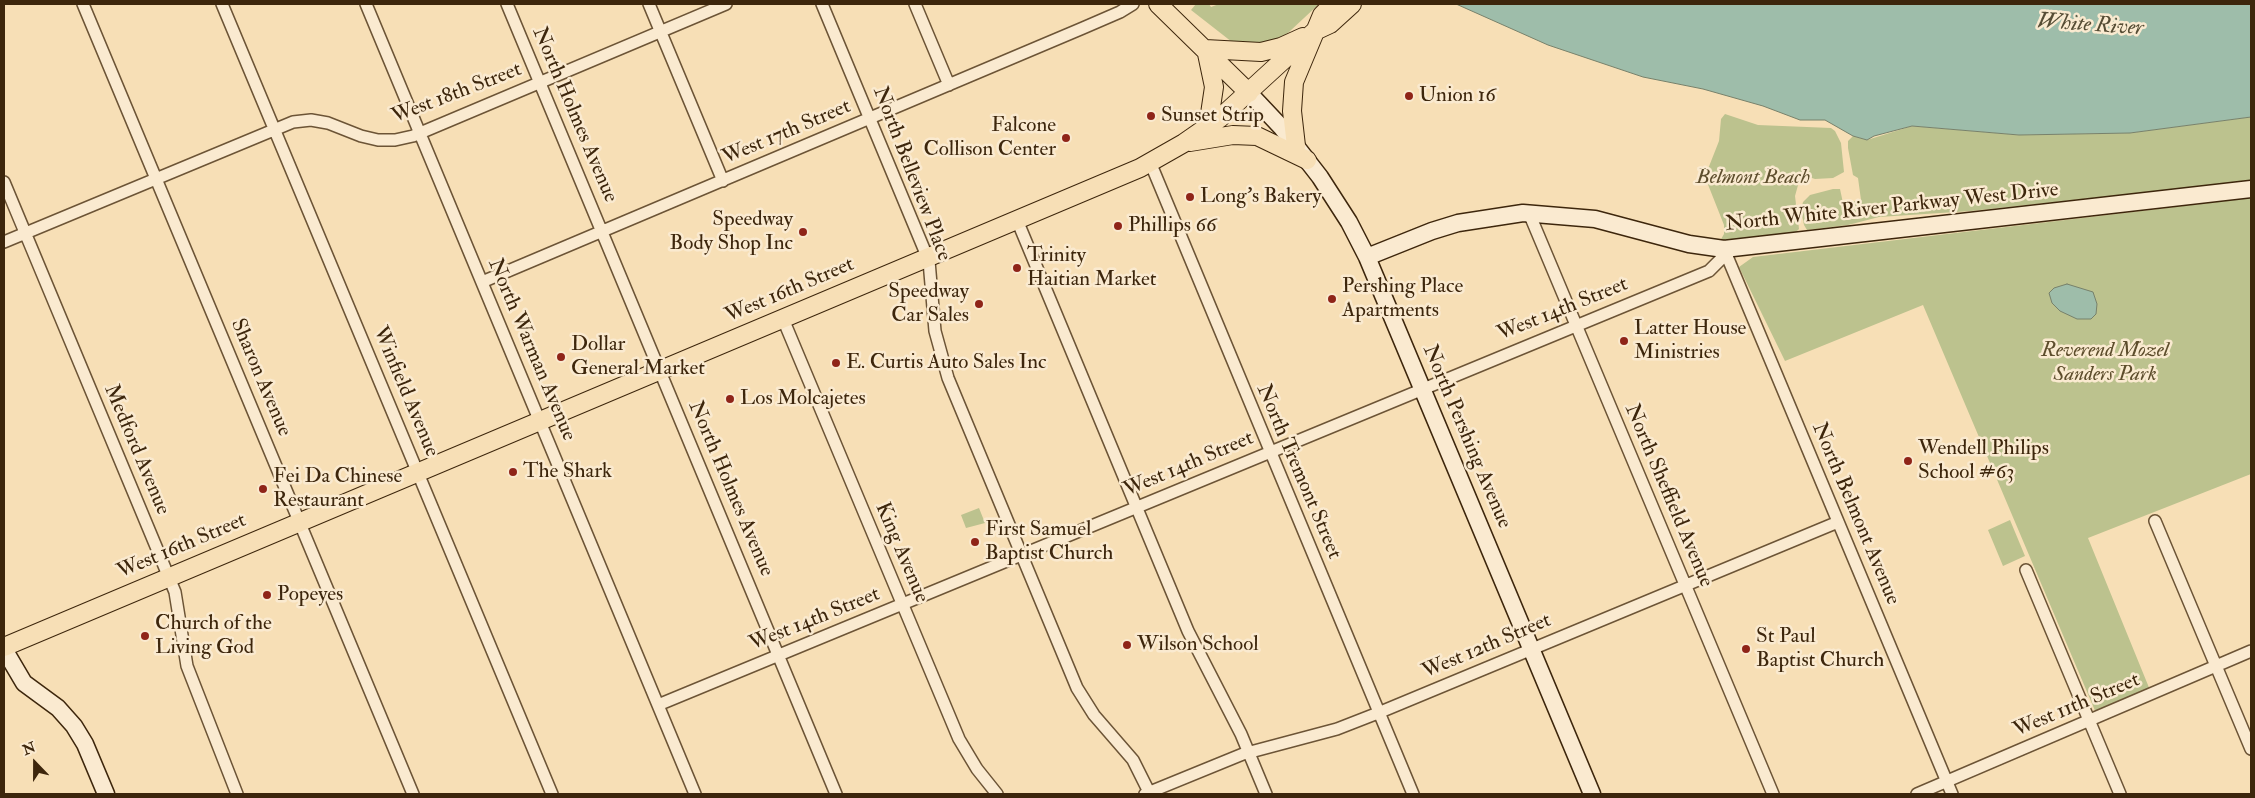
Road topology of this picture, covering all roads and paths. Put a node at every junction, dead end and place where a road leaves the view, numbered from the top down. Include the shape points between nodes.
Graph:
1 (83, 4) edge
2 (222, 4) edge
3 (366, 4) edge
4 (507, 4) edge
5 (649, 4) edge
6 (726, 4) edge
7 (822, 4) edge
8 (915, 4) edge
9 (1133, 4) edge
10 (1158, 4) edge
11 (1343, 6) edge
12 (660, 31) junction
13 (1315, 31) junction
14 (1206, 49) junction
15 (540, 82) junction
16 (949, 85) junction
17 (1249, 93) junction
18 (870, 117) junction
19 (1208, 127) junction
20 (274, 129) junction
21 (419, 132) junction
22 (1184, 143) junction
23 (1296, 146) junction
24 (1307, 160) junction
25 (1150, 162) junction
26 (156, 178) junction
27 (723, 180) junction
28 (4, 182) edge
29 (2251, 189) edge
30 (1529, 213) junction
31 (1017, 220) junction
32 (602, 231) junction
33 (25, 233) junction
34 (4, 242) edge
35 (1724, 249) junction
36 (928, 257) junction
37 (1367, 257) junction
38 (482, 282) junction
39 (783, 319) junction
40 (1576, 325) junction
41 (660, 370) junction
42 (1422, 389) junction
43 (540, 420) junction
44 (1269, 452) junction
45 (418, 472) junction
46 (1137, 507) junction
47 (2155, 521) dead end
48 (300, 522) junction
49 (1838, 522) junction
50 (1022, 555) junction
51 (2026, 570) dead end
52 (168, 577) junction
53 (1685, 586) junction
54 (902, 604) junction
55 (4, 648) edge
56 (1532, 649) junction
57 (2251, 651) edge
58 (778, 655) junction
59 (2217, 666) junction
60 (658, 705) junction
61 (1378, 713) junction
62 (2089, 721) junction
63 (2251, 749) edge
64 (1249, 753) junction
65 (1947, 782) junction
66 (106, 794) edge
67 (237, 794) edge
68 (413, 794) edge
69 (552, 794) edge
70 (695, 794) edge
71 (836, 794) edge
72 (997, 794) edge
73 (1148, 794) edge
74 (1266, 794) edge
75 (1413, 794) edge
76 (1592, 794) edge
77 (1772, 794) edge
78 (1917, 794) edge
79 (1952, 794) edge
80 (2120, 794) edge

1 - 26 street, Sharon Avenue
2 - 20 street, Winfield Avenue
3 - 21 street, North Warman Avenue
4 - 15 street, North Holmes Avenue
5 - 12 street
6 - 12 street, West 18th Street
7 - 18 street, North Belleview Place
8 - 16 street
9 - 16 street, West 17th Street via 1112,16
10 - 14 main road
11 - 13 main road, West 16th Street via 1322,15
12 - 15 street, West 18th Street
12 - 27 street
13 - 14 main road via 1281,47 1261,52
13 - 17 main road, West 16th Street
13 - 23 main road via 1294,82 1292,111
14 - 17 main road
14 - 19 main road via 1214,87
15 - 21 street, West 18th Street
15 - 32 street, North Holmes Avenue
16 - 18 street, West 17th Street
17 - 19 main road, West 16th Street
17 - 23 main road, North Pershing Avenue
18 - 27 street, West 17th Street
18 - 36 street, North Belleview Place
19 - 22 main road, West 16th Street
20 - 21 street, West 18th Street via 311,120 382,141 404,139
20 - 26 street, West 18th Street
20 - 45 street, Winfield Avenue
21 - 38 street, North Warman Avenue
22 - 24 main road via 1233,135 1257,136
22 - 25 main road, West 16th Street
23 - 24 main road, North Pershing Avenue
24 - 37 main road, North Pershing Avenue via 1335,199
25 - 31 main road, West 16th Street
25 - 44 street, North Tremont Street
26 - 33 street, West 18th Street
26 - 48 street, Sharon Avenue
27 - 32 street, West 17th Street
28 - 33 street, Medford Avenue
29 - 35 main road, North White River Parkway West Drive
30 - 35 main road, North White River Parkway West Drive via 1595,219 1689,244
30 - 37 main road, North White River Parkway West Drive via 1458,223
30 - 40 street, North Sheffield Avenue
31 - 36 main road, West 16th Street
31 - 46 street
32 - 38 street, West 17th Street
32 - 41 street, North Holmes Avenue
33 - 34 street, West 18th Street
33 - 52 street, Medford Avenue
35 - 40 street, West 14th Street via 1722,258 1709,271
35 - 49 street, North Belmont Avenue
36 - 39 main road, West 16th Street
36 - 50 street, North Belleview Place via 934,330 942,361
37 - 42 main road, North Pershing Avenue
38 - 43 street, North Warman Avenue
39 - 41 main road, West 16th Street
39 - 54 street, King Avenue
40 - 42 street, West 14th Street
40 - 53 street, North Sheffield Avenue
41 - 43 main road, West 16th Street
41 - 58 street, North Holmes Avenue
42 - 44 street, West 14th Street
42 - 56 main road, North Pershing Avenue
43 - 45 main road, West 16th Street
43 - 60 street, North Warman Avenue
44 - 46 street, West 14th Street
44 - 61 street, North Tremont Street
45 - 48 main road, West 16th Street
45 - 69 street, Winfield Avenue
46 - 50 street, West 14th Street
46 - 64 street via 1195,648
47 - 59 street
48 - 52 main road, West 16th Street
48 - 68 street, Sharon Avenue
49 - 53 street, West 12th Street
49 - 65 street, North Belmont Avenue
50 - 54 street, West 14th Street
50 - 73 street, North Belleview Place via 1077,688 1094,715 1133,760
51 - 62 street
52 - 55 main road, West 16th Street
52 - 67 street, Medford Avenue via 178,604 187,666
53 - 56 street, West 12th Street
53 - 77 street, North Sheffield Avenue
54 - 58 street, West 14th Street
54 - 72 street, King Avenue via 960,743
55 - 66 main road via 24,683 58,708 74,726
56 - 61 street, West 12th Street
56 - 76 main road, North Pershing Avenue
57 - 59 street, West 11th Street
58 - 60 street, West 14th Street
58 - 71 street, North Holmes Avenue
59 - 62 street, West 11th Street
59 - 63 street
60 - 70 street, North Warman Avenue
61 - 64 street, West 12th Street via 1337,729
61 - 75 street, North Tremont Street
62 - 65 street, West 11th Street
62 - 80 street
64 - 73 street, West 12th Street
64 - 74 street
65 - 78 street, West 11th Street
65 - 79 street, North Belmont Avenue

